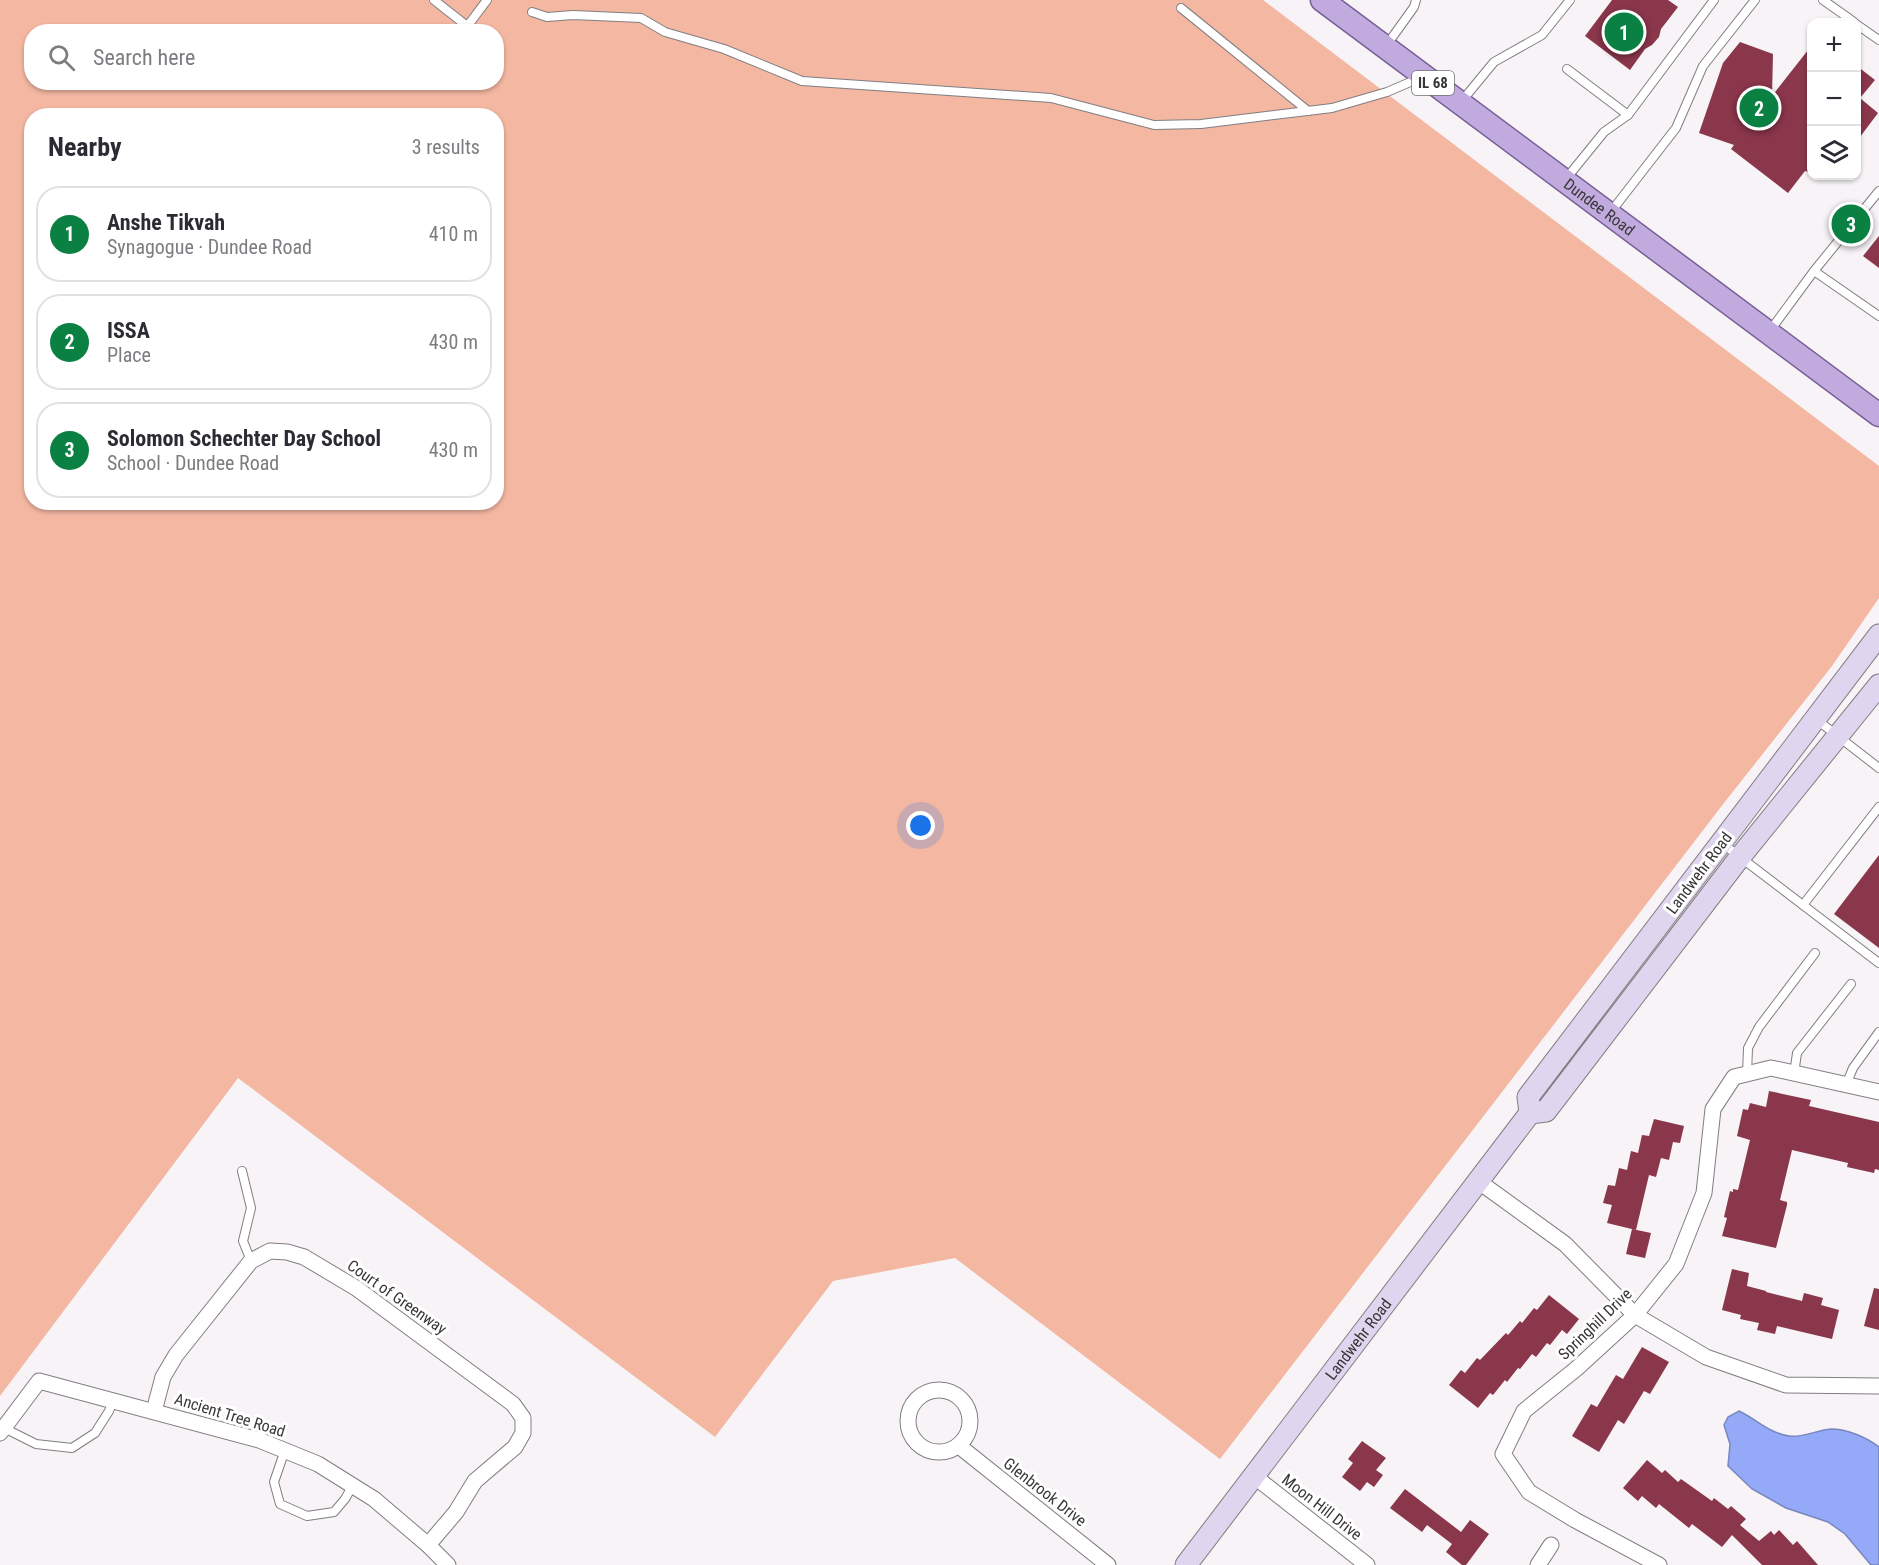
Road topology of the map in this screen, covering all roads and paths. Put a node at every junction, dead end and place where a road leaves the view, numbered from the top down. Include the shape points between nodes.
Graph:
1 (434, 0) edge
2 (488, 0) edge
3 (1322, 0) edge
4 (1416, 0) edge
5 (1570, 0) edge
6 (1714, 0) edge
7 (1755, 0) edge
8 (1822, 0) edge
9 (1181, 8) dead end
10 (532, 12) dead end
11 (1849, 18) edge
12 (460, 24) edge
13 (469, 24) edge
14 (1861, 27) edge
15 (1879, 40) edge
16 (1386, 48) junction
17 (1567, 69) dead end
18 (1424, 76) junction
19 (1460, 103) junction
20 (1308, 111) junction
21 (1628, 115) junction
22 (1564, 181) junction
23 (1879, 191) edge
24 (1609, 214) junction
25 (1814, 271) junction
26 (1879, 316) edge
27 (1769, 333) junction
28 (1879, 415) edge
29 (1879, 635) edge
30 (1879, 685) edge
31 (1816, 719) junction
32 (1838, 736) junction
33 (1879, 768) edge
34 (1879, 807) edge
35 (1722, 843) junction
36 (1740, 857) junction
37 (1803, 905) junction
38 (1815, 953) dead end
39 (1879, 963) edge
40 (1851, 984) dead end
41 (1879, 1032) edge
42 (1747, 1074) junction
43 (1794, 1074) junction
44 (1846, 1085) junction
45 (1879, 1092) edge
46 (1530, 1113) junction
47 (242, 1171) dead end
48 (1478, 1181) junction
49 (250, 1261) junction
50 (1635, 1315) junction
51 (1879, 1386) edge
52 (113, 1400) junction
53 (154, 1411) junction
54 (2, 1430) edge
55 (958, 1446) junction
56 (285, 1450) junction
57 (1254, 1476) junction
58 (353, 1485) junction
59 (428, 1545) junction
60 (1551, 1545) dead end
61 (448, 1565) edge
62 (1108, 1565) edge
63 (1185, 1565) edge
64 (1367, 1565) edge
65 (1538, 1565) edge
66 (1659, 1565) edge

1 - 12 lane
2 - 13 lane
3 - 16 main road, Dundee Road / IL 68
4 - 16 lane
5 - 19 lane via 1542,35 1494,62
6 - 21 lane
7 - 24 lane via 1703,66 1676,128
8 - 11 lane
9 - 20 lane
10 - 20 lane via 547,17 641,18 665,32 724,49 802,81 823,84 1051,98 1154,125 1201,124
14 - 15 lane
16 - 18 main road, Dundee Road / IL 68
17 - 21 lane
18 - 19 main road, Dundee Road / IL 68
18 - 20 lane via 1387,92
19 - 22 main road, Dundee Road / IL 68
21 - 22 lane via 1604,132
22 - 24 main road, Dundee Road / IL 68
23 - 25 lane
24 - 27 main road, Dundee Road / IL 68
25 - 26 lane
25 - 27 lane
27 - 28 main road, Dundee Road / IL 68
29 - 31 main road, Landwehr Road
30 - 32 main road, Landwehr Road
31 - 32 lane
31 - 35 main road, Landwehr Road
32 - 33 lane
32 - 36 main road, Landwehr Road
34 - 37 lane
35 - 36 lane
35 - 46 main road, Landwehr Road via 1528,1097
36 - 37 lane
36 - 46 main road, Landwehr Road via 1546,1112
37 - 39 lane
38 - 42 lane via 1759,1027 1748,1048
40 - 43 lane via 1797,1053
41 - 44 lane via 1853,1068
42 - 43 street, Springhill Drive via 1771,1068
42 - 50 street, Springhill Drive via 1734,1077 1713,1109 1704,1193 1676,1264
43 - 44 street, Springhill Drive
44 - 45 street, Springhill Drive
46 - 48 main road, Landwehr Road
47 - 49 lane via 250,1208 243,1241
48 - 50 street via 1565,1244
48 - 57 main road, Landwehr Road
49 - 53 street via 176,1354 163,1377
49 - 59 street, Court of Greenway via 270,1251 304,1257 399,1319 513,1404 523,1418 523,1433 515,1447 475,1481 456,1512
50 - 51 street via 1706,1357 1786,1385
50 - 66 street, Springhill Drive via 1524,1411 1503,1454 1529,1492
52 - 53 street, Ancient Tree Road
52 - 54 street, Ancient Tree Road via 39,1381
52 - 54 lane via 95,1433 72,1448 36,1444
53 - 56 street, Ancient Tree Road
55 - 55 street via 970,1429 968,1409 962,1400 945,1390 924,1393 916,1399 907,1418 912,1438 919,1446 939,1453
55 - 62 street, Glenbrook Drive
56 - 58 street, Ancient Tree Road
56 - 58 lane via 274,1482 280,1504 307,1516 334,1512
57 - 63 main road, Landwehr Road
57 - 64 street, Moon Hill Drive
58 - 59 street, Ancient Tree Road
59 - 61 street, Ancient Tree Road
60 - 65 street

